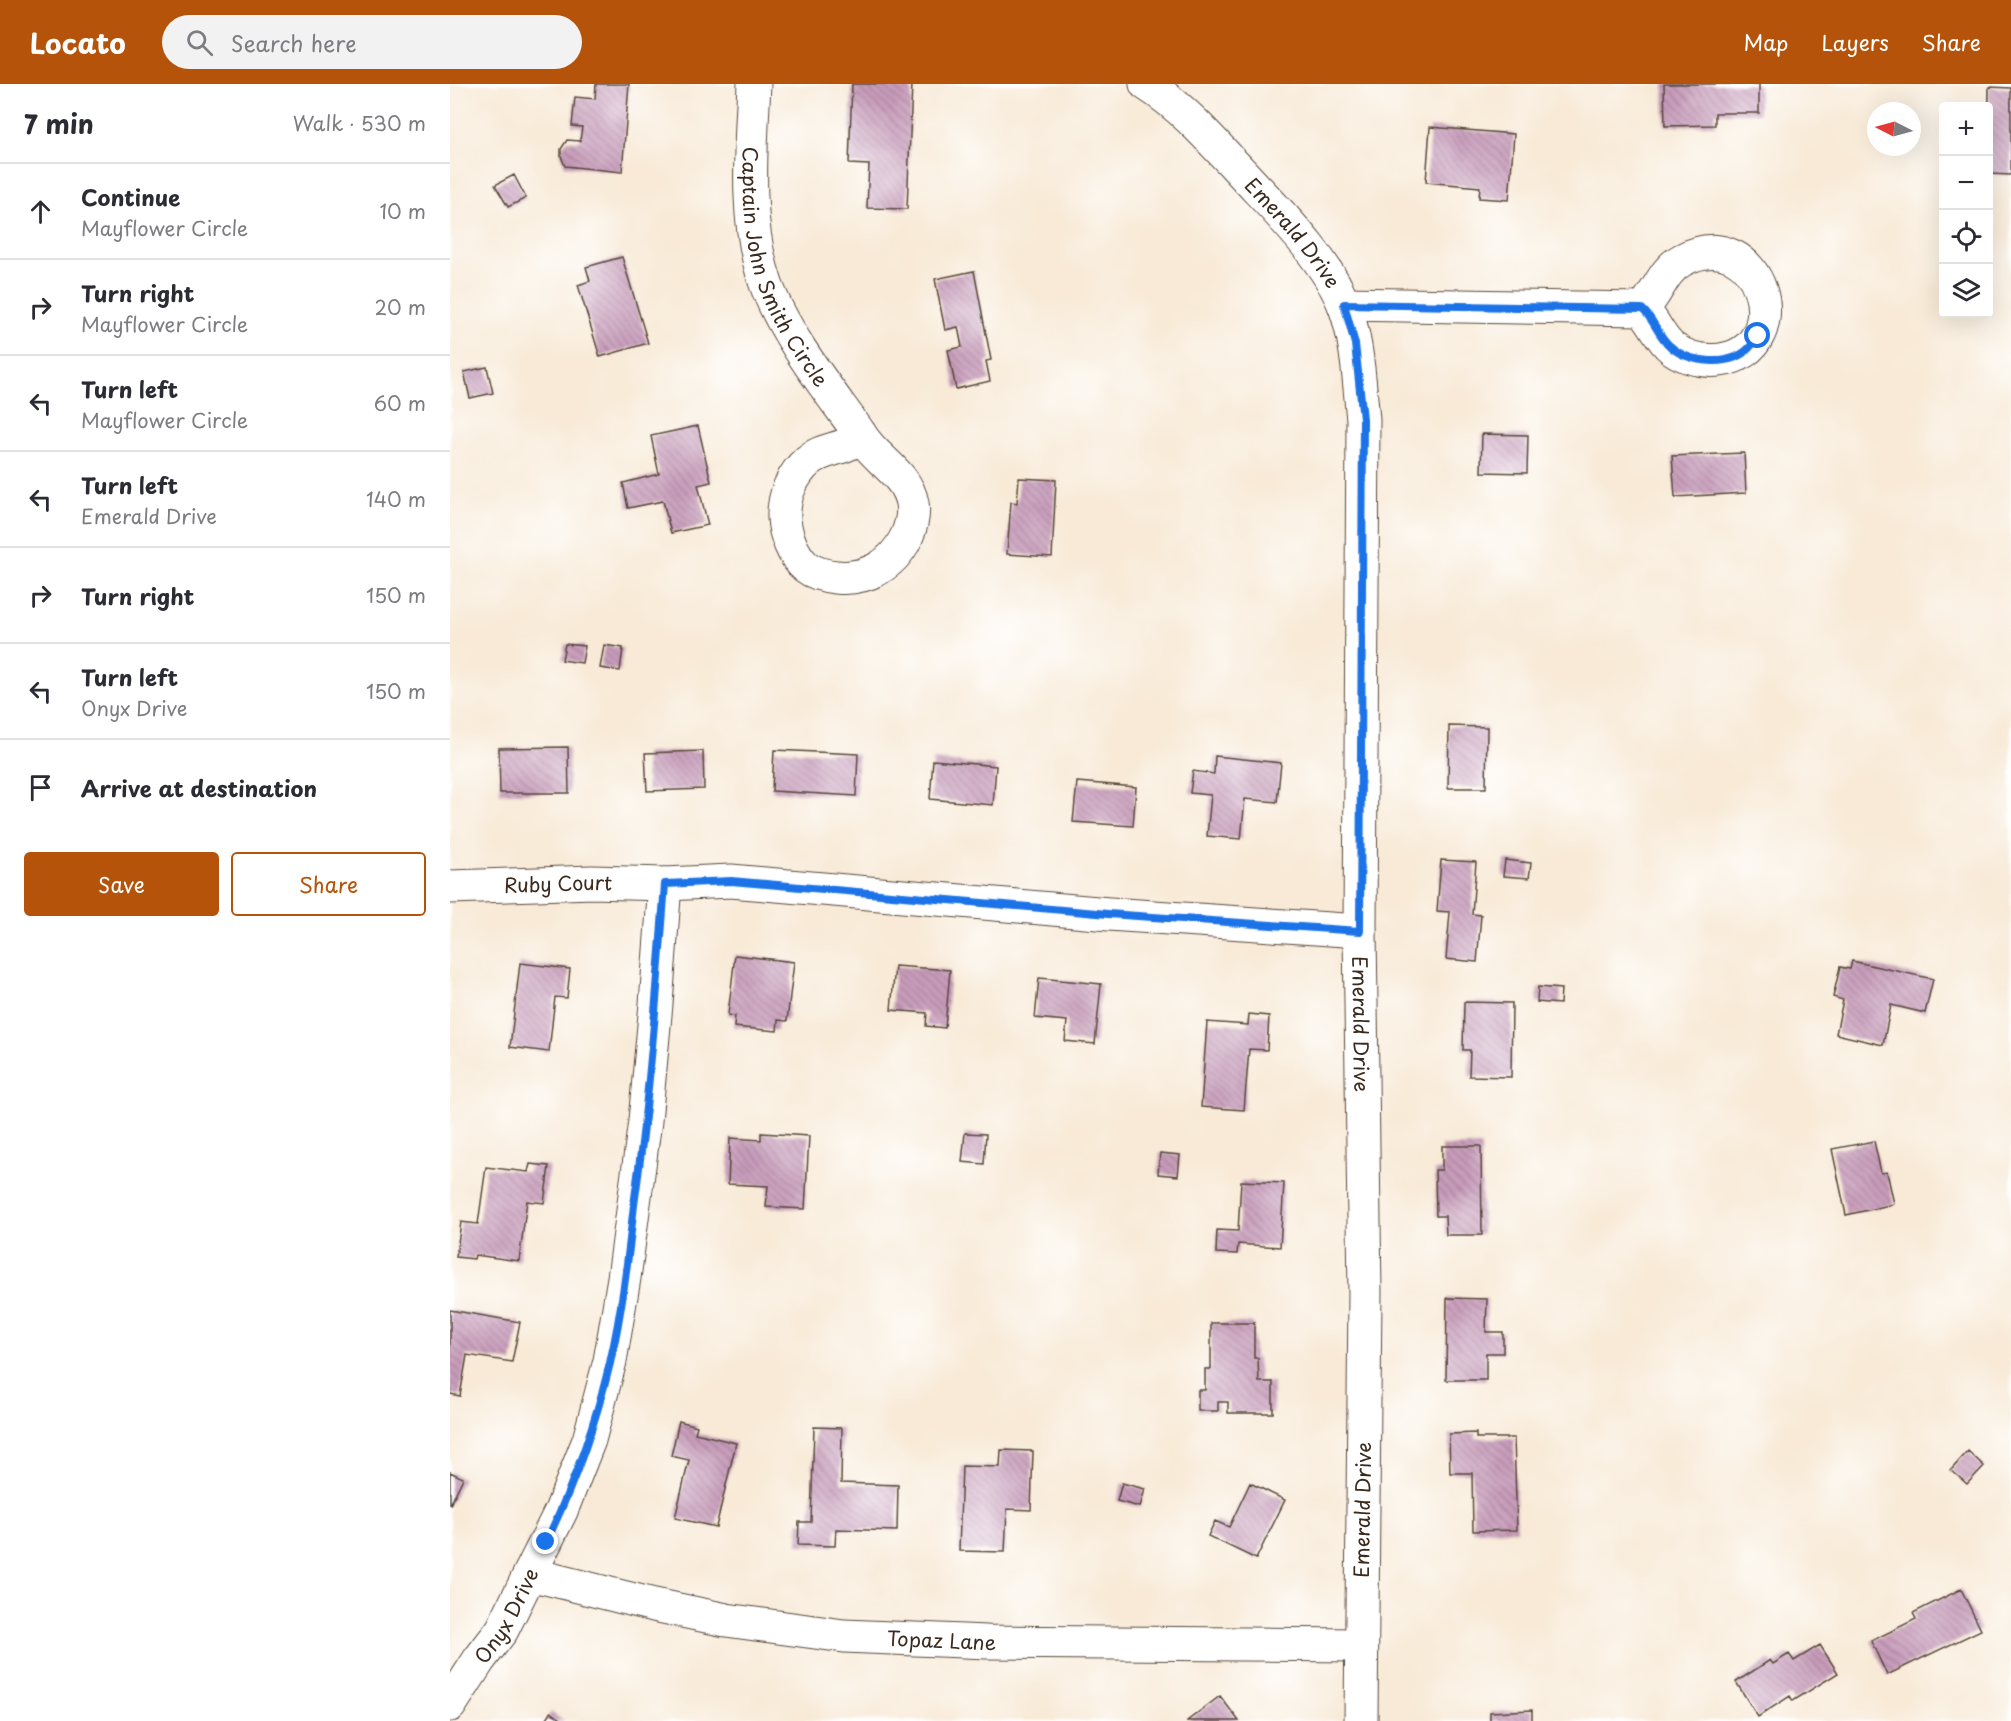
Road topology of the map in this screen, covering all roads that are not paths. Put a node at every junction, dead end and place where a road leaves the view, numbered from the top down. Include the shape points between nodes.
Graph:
1 (754, 84) edge
2 (1146, 84) edge
3 (1344, 304) junction
4 (1642, 309) dead end
5 (861, 434) junction
6 (665, 884) junction
7 (450, 887) edge
8 (1360, 931) junction
9 (530, 1574) junction
10 (1361, 1645) junction
11 (450, 1705) edge
12 (1361, 1721) edge

1 - 5 street, Captain John Smith Circle via 753,218 766,282 782,320
2 - 3 street, Emerald Drive via 1186,116 1283,217 1332,281
3 - 4 street
3 - 8 street, Emerald Drive via 1355,344 1363,419
5 - 5 street, Captain John Smith Circle via 866,445 908,491 913,518 902,547 881,568 848,578 825,575 806,567 793,550 785,526 784,503 789,488 809,460 850,443
6 - 7 street, Ruby Court via 592,882
6 - 8 street, Ruby Court via 731,881 1108,914
6 - 9 street, Onyx Drive via 645,1121 610,1361 575,1479
8 - 10 street, Emerald Drive via 1365,1282
9 - 10 street, Topaz Lane via 726,1620 844,1636 987,1642
9 - 11 street, Onyx Drive via 502,1630
10 - 12 street, Emerald Drive

